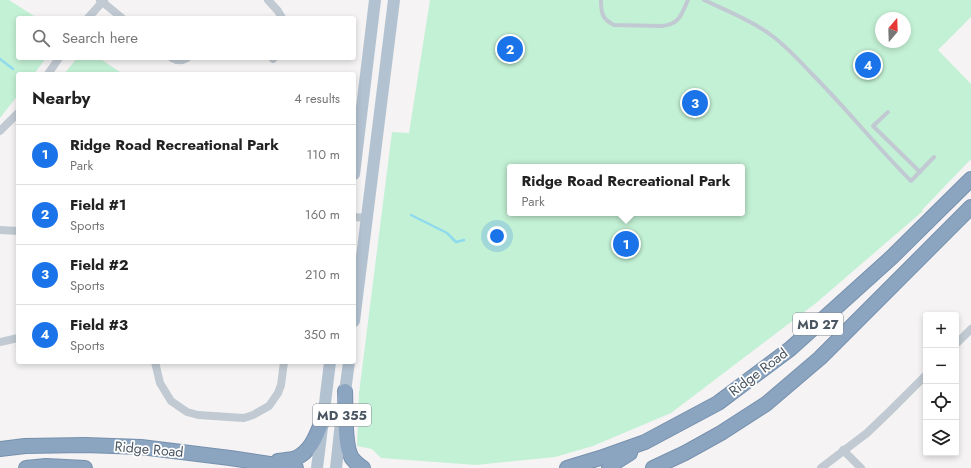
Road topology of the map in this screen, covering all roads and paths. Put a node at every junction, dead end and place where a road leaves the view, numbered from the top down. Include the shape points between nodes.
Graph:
1 (268, 0) edge
2 (376, 0) edge
3 (394, 0) edge
4 (601, 0) edge
5 (688, 0) edge
6 (704, 0) edge
7 (102, 1) edge
8 (90, 16) edge
9 (120, 16) edge
10 (281, 16) edge
11 (58, 60) edge
12 (49, 72) edge
13 (888, 112) dead end
14 (16, 115) edge
15 (873, 126) junction
16 (0, 131) edge
17 (866, 133) junction
18 (934, 157) dead end
19 (356, 158) edge
20 (920, 172) junction
21 (971, 179) edge
22 (971, 206) edge
23 (356, 217) edge
24 (367, 218) junction
25 (0, 230) edge
26 (16, 231) edge
27 (356, 305) edge
28 (971, 329) edge
29 (16, 338) edge
30 (959, 341) edge
31 (0, 342) edge
32 (155, 364) edge
33 (284, 364) edge
34 (330, 364) edge
35 (349, 364) edge
36 (923, 378) edge
37 (345, 391) junction
38 (323, 419) junction
39 (645, 442) junction
40 (0, 449) edge
41 (843, 450) junction
42 (265, 463) junction
43 (26, 468) edge
44 (85, 468) edge
45 (296, 468) edge
46 (317, 468) edge
47 (336, 468) edge
48 (363, 468) edge
49 (567, 468) edge
50 (609, 468) edge
51 (652, 468) edge
52 (821, 468) edge
53 (860, 468) edge

1 - 10 street
2 - 19 main road
3 - 24 main road
4 - 5 lane via 603,16 614,25 662,26 676,22
6 - 17 lane via 770,34 790,50
7 - 8 street
7 - 9 street
11 - 12 street
13 - 15 lane
14 - 16 street
15 - 17 lane
15 - 20 lane
17 - 20 lane via 911,181
18 - 20 lane
21 - 39 highway, Ridge Road / MD 27 via 892,257 790,349 718,404
22 - 51 highway, Ridge Road / MD 27 via 820,358 766,404 722,433
23 - 24 street
24 - 27 main road
25 - 26 street
28 - 30 street
29 - 31 street
32 - 33 street via 160,383 172,401 187,412 244,418 254,416 269,406 281,386
34 - 38 main road, MD 355
35 - 37 main road, MD 355
36 - 41 street via 866,433
37 - 47 main road, MD 355
37 - 48 highway via 346,441 355,463
38 - 42 highway via 311,445 304,453 296,458
38 - 46 main road, MD 355
39 - 49 highway, Ridge Road / MD 27
39 - 50 highway
40 - 42 highway, Ridge Road via 85,445 141,447
41 - 52 street
41 - 53 street
42 - 45 highway, Ridge Road
43 - 44 highway

